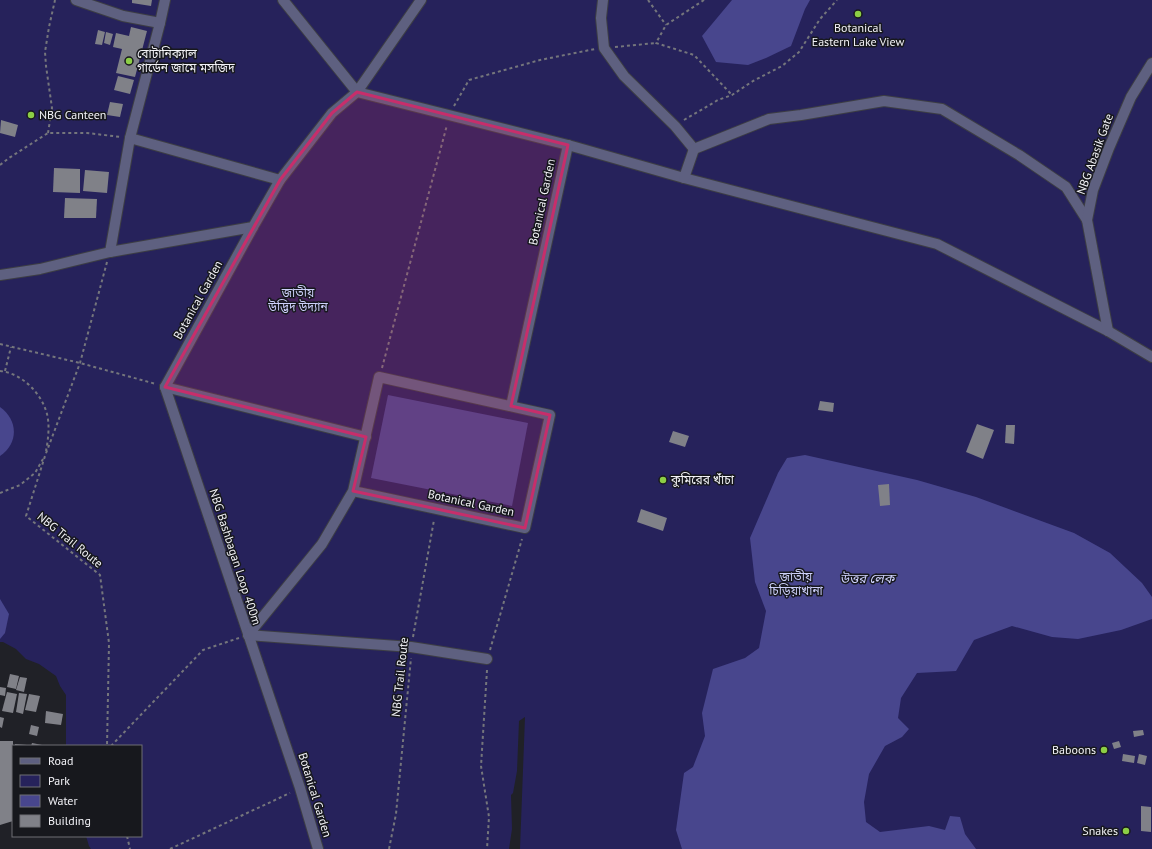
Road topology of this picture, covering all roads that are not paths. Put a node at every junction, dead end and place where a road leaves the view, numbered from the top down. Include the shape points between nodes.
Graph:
1 (76, 0) edge
2 (165, 0) edge
3 (283, 0) edge
4 (421, 0) edge
5 (603, 0) edge
6 (160, 23) junction
7 (1152, 63) edge
8 (357, 92) junction
9 (130, 138) junction
10 (568, 145) junction
11 (694, 149) junction
12 (684, 178) junction
13 (280, 180) junction
14 (1087, 220) junction
15 (253, 227) junction
16 (110, 252) junction
17 (0, 275) edge
18 (1108, 331) junction
19 (1152, 357) edge
20 (165, 387) junction
21 (511, 406) junction
22 (366, 437) junction
23 (353, 491) junction
24 (248, 635) junction
25 (487, 659) road end
26 (318, 849) edge

1 - 6 street via 124,16
2 - 6 street
3 - 8 street
4 - 8 street, Botanical Garden
5 - 11 street via 601,18 604,48 624,76 675,126
6 - 9 street
7 - 14 street, NBG Abasik Gate via 1131,97 1109,148 1093,190
8 - 10 street
8 - 13 street, Botanical Garden via 332,113
9 - 13 street
9 - 16 street
10 - 12 street
10 - 21 street, Botanical Garden
11 - 12 street
11 - 14 street via 769,119 884,101 942,109 1019,155 1066,187
12 - 18 street via 937,244
13 - 15 street, Botanical Garden
14 - 18 street, NBG Abasik Gate
15 - 16 street
15 - 20 street, Botanical Garden
16 - 17 street via 40,269
18 - 19 street
20 - 22 street
20 - 24 street, NBG Bashbagan Loop 400m
21 - 22 street, Botanical Garden via 379,377
21 - 23 street, Botanical Garden via 550,415 525,528
22 - 23 street, NBG Bashbagan Loop 400m
23 - 24 street, NBG Bashbagan Loop 400m via 322,544
24 - 25 street via 411,647
24 - 26 street, Botanical Garden

